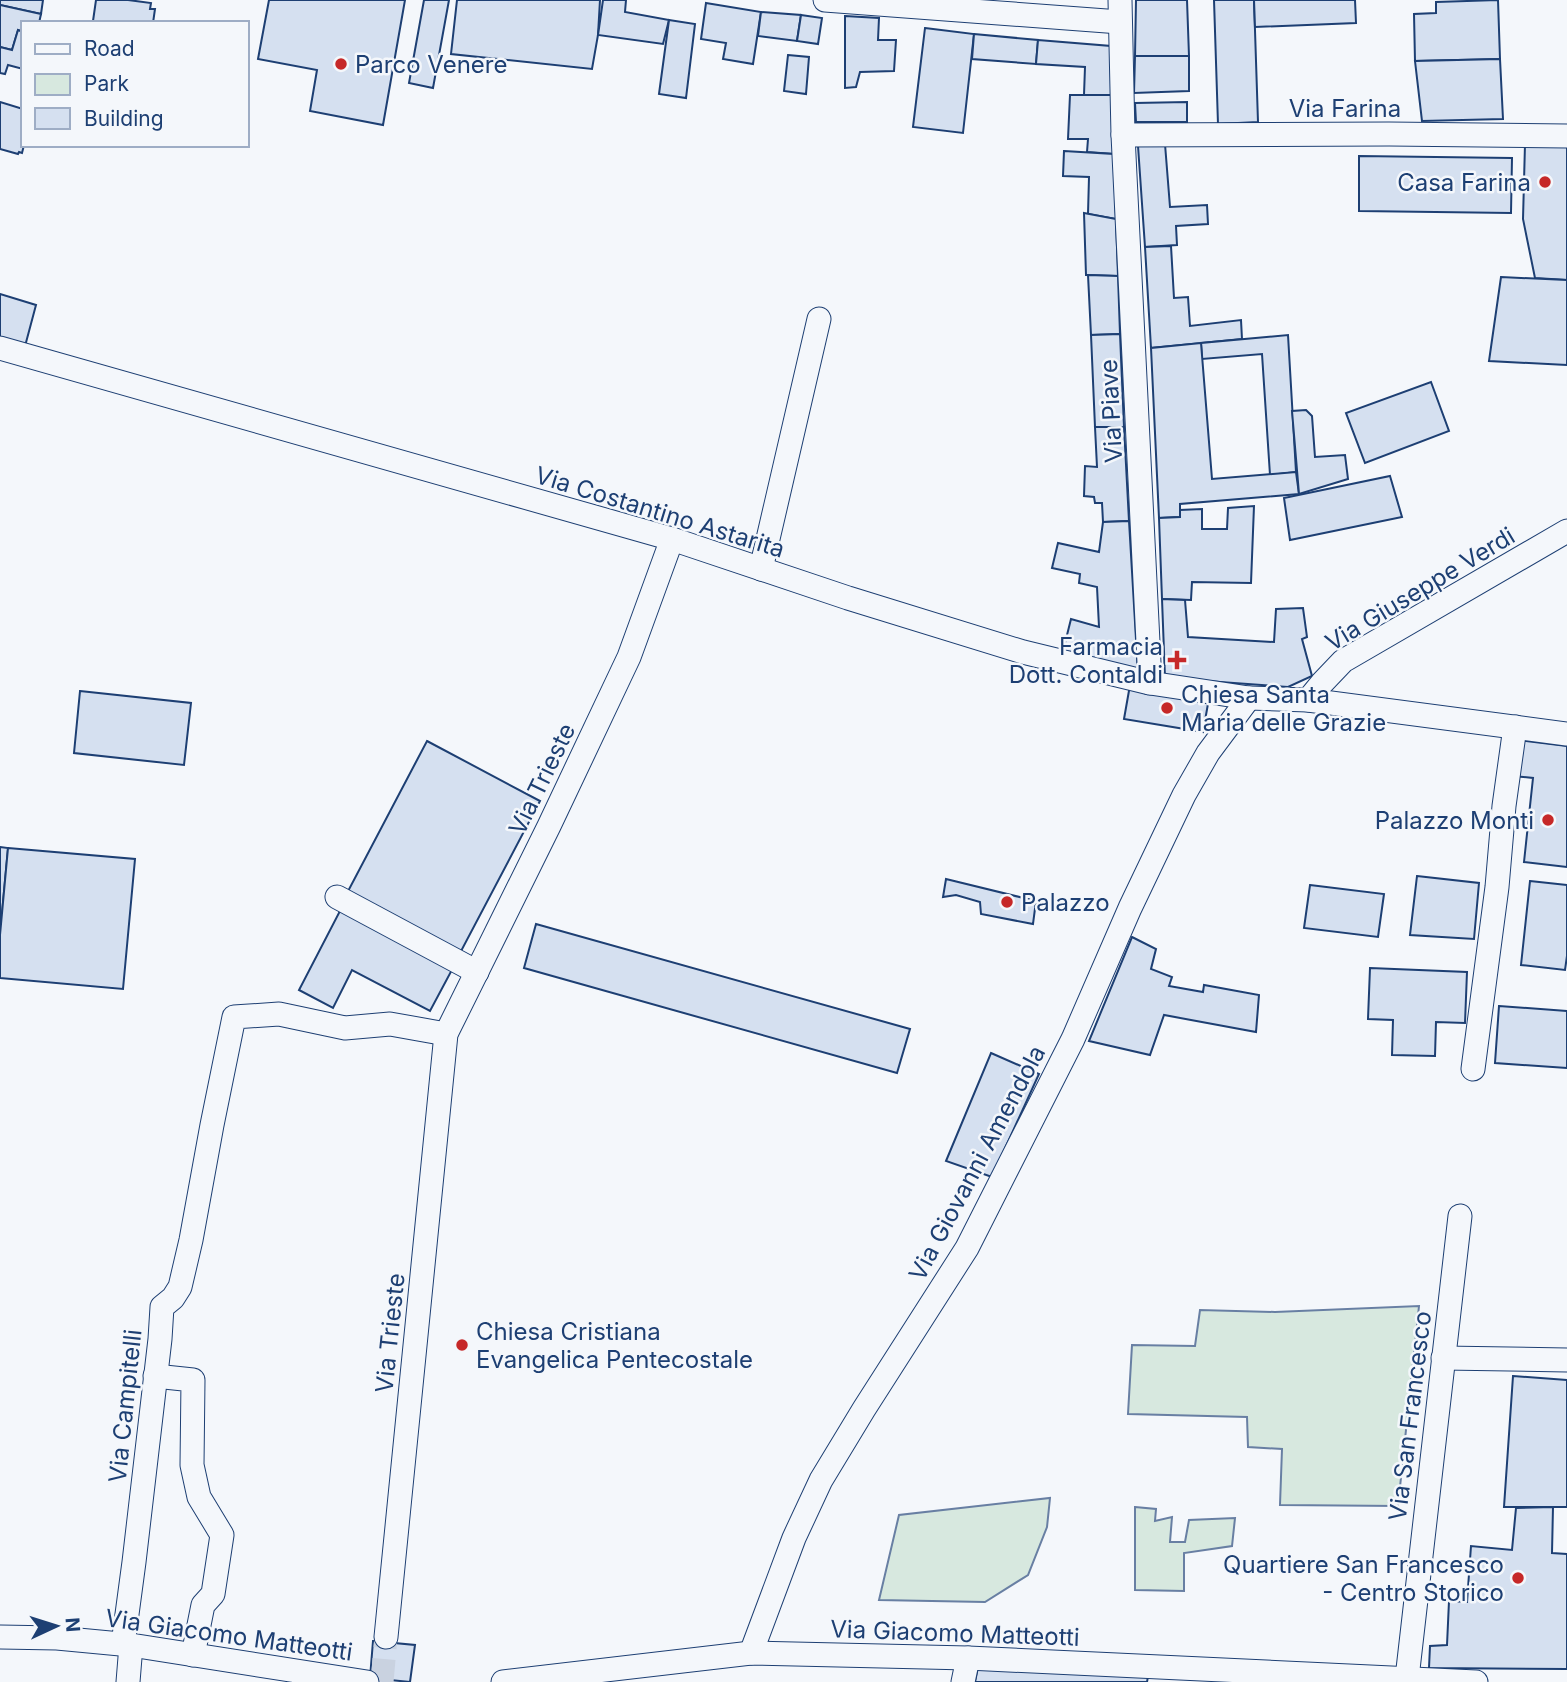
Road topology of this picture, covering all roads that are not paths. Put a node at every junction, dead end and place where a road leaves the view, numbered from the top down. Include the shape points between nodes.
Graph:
1 (825, 0) edge
2 (1120, 11) edge
3 (1123, 135) junction
4 (1567, 136) edge
5 (819, 319) dead end
6 (0, 348) edge
7 (1567, 531) edge
8 (672, 539) junction
9 (761, 569) junction
10 (1150, 683) junction
11 (1249, 698) junction
12 (1308, 700) junction
13 (1514, 727) junction
14 (1567, 734) edge
15 (337, 897) dead end
16 (477, 972) junction
17 (446, 1034) junction
18 (1473, 1069) dead end
19 (1460, 1216) dead end
20 (1443, 1358) junction
21 (1567, 1360) edge
22 (155, 1376) junction
23 (0, 1637) edge
24 (386, 1637) tunnel mouth
25 (127, 1644) junction
26 (751, 1653) junction
27 (194, 1654) junction
28 (968, 1658) junction
29 (1407, 1678) junction
30 (128, 1682) edge
31 (367, 1682) edge
32 (503, 1682) edge
33 (962, 1682) edge
34 (1476, 1682) edge

1 - 2 street
2 - 3 street, Via Piave
3 - 4 street, Via Farina
3 - 10 street, Via Piave
5 - 9 street
6 - 8 street, Via Costantino Astarita
7 - 12 street, Via Giuseppe Verdi via 1343,661
8 - 9 street, Via Costantino Astarita
8 - 16 street, Via Trieste via 629,657
9 - 10 street, Via Costantino Astarita via 1023,652
10 - 11 street, Via Costantino Astarita
11 - 12 street, Via Costantino Astarita
11 - 26 street, Via Giovanni Amendola via 1184,795 1073,1039 967,1248 821,1479
12 - 13 street, Via Costantino Astarita
13 - 14 street, Via Costantino Astarita
13 - 18 street
15 - 16 street
16 - 17 street, Via Trieste
17 - 22 street, Via Campitelli via 390,1024 345,1028 279,1014 234,1017 180,1287 162,1307
17 - 24 street, Via Trieste
19 - 20 street, Via San Francesco
20 - 21 street
20 - 29 street, Via San Francesco
22 - 25 street, Via Campitelli
22 - 27 street via 193,1380 192,1465 199,1497 222,1535 213,1594 203,1605
23 - 25 street, Via Giacomo Matteotti
25 - 27 street, Via Giacomo Matteotti
25 - 30 street, Via Campitelli
26 - 28 street, Via Giacomo Matteotti
26 - 32 street, Via Giacomo Matteotti
27 - 31 street, Via Giacomo Matteotti
28 - 29 street, Via Giacomo Matteotti
28 - 33 street
29 - 34 street

